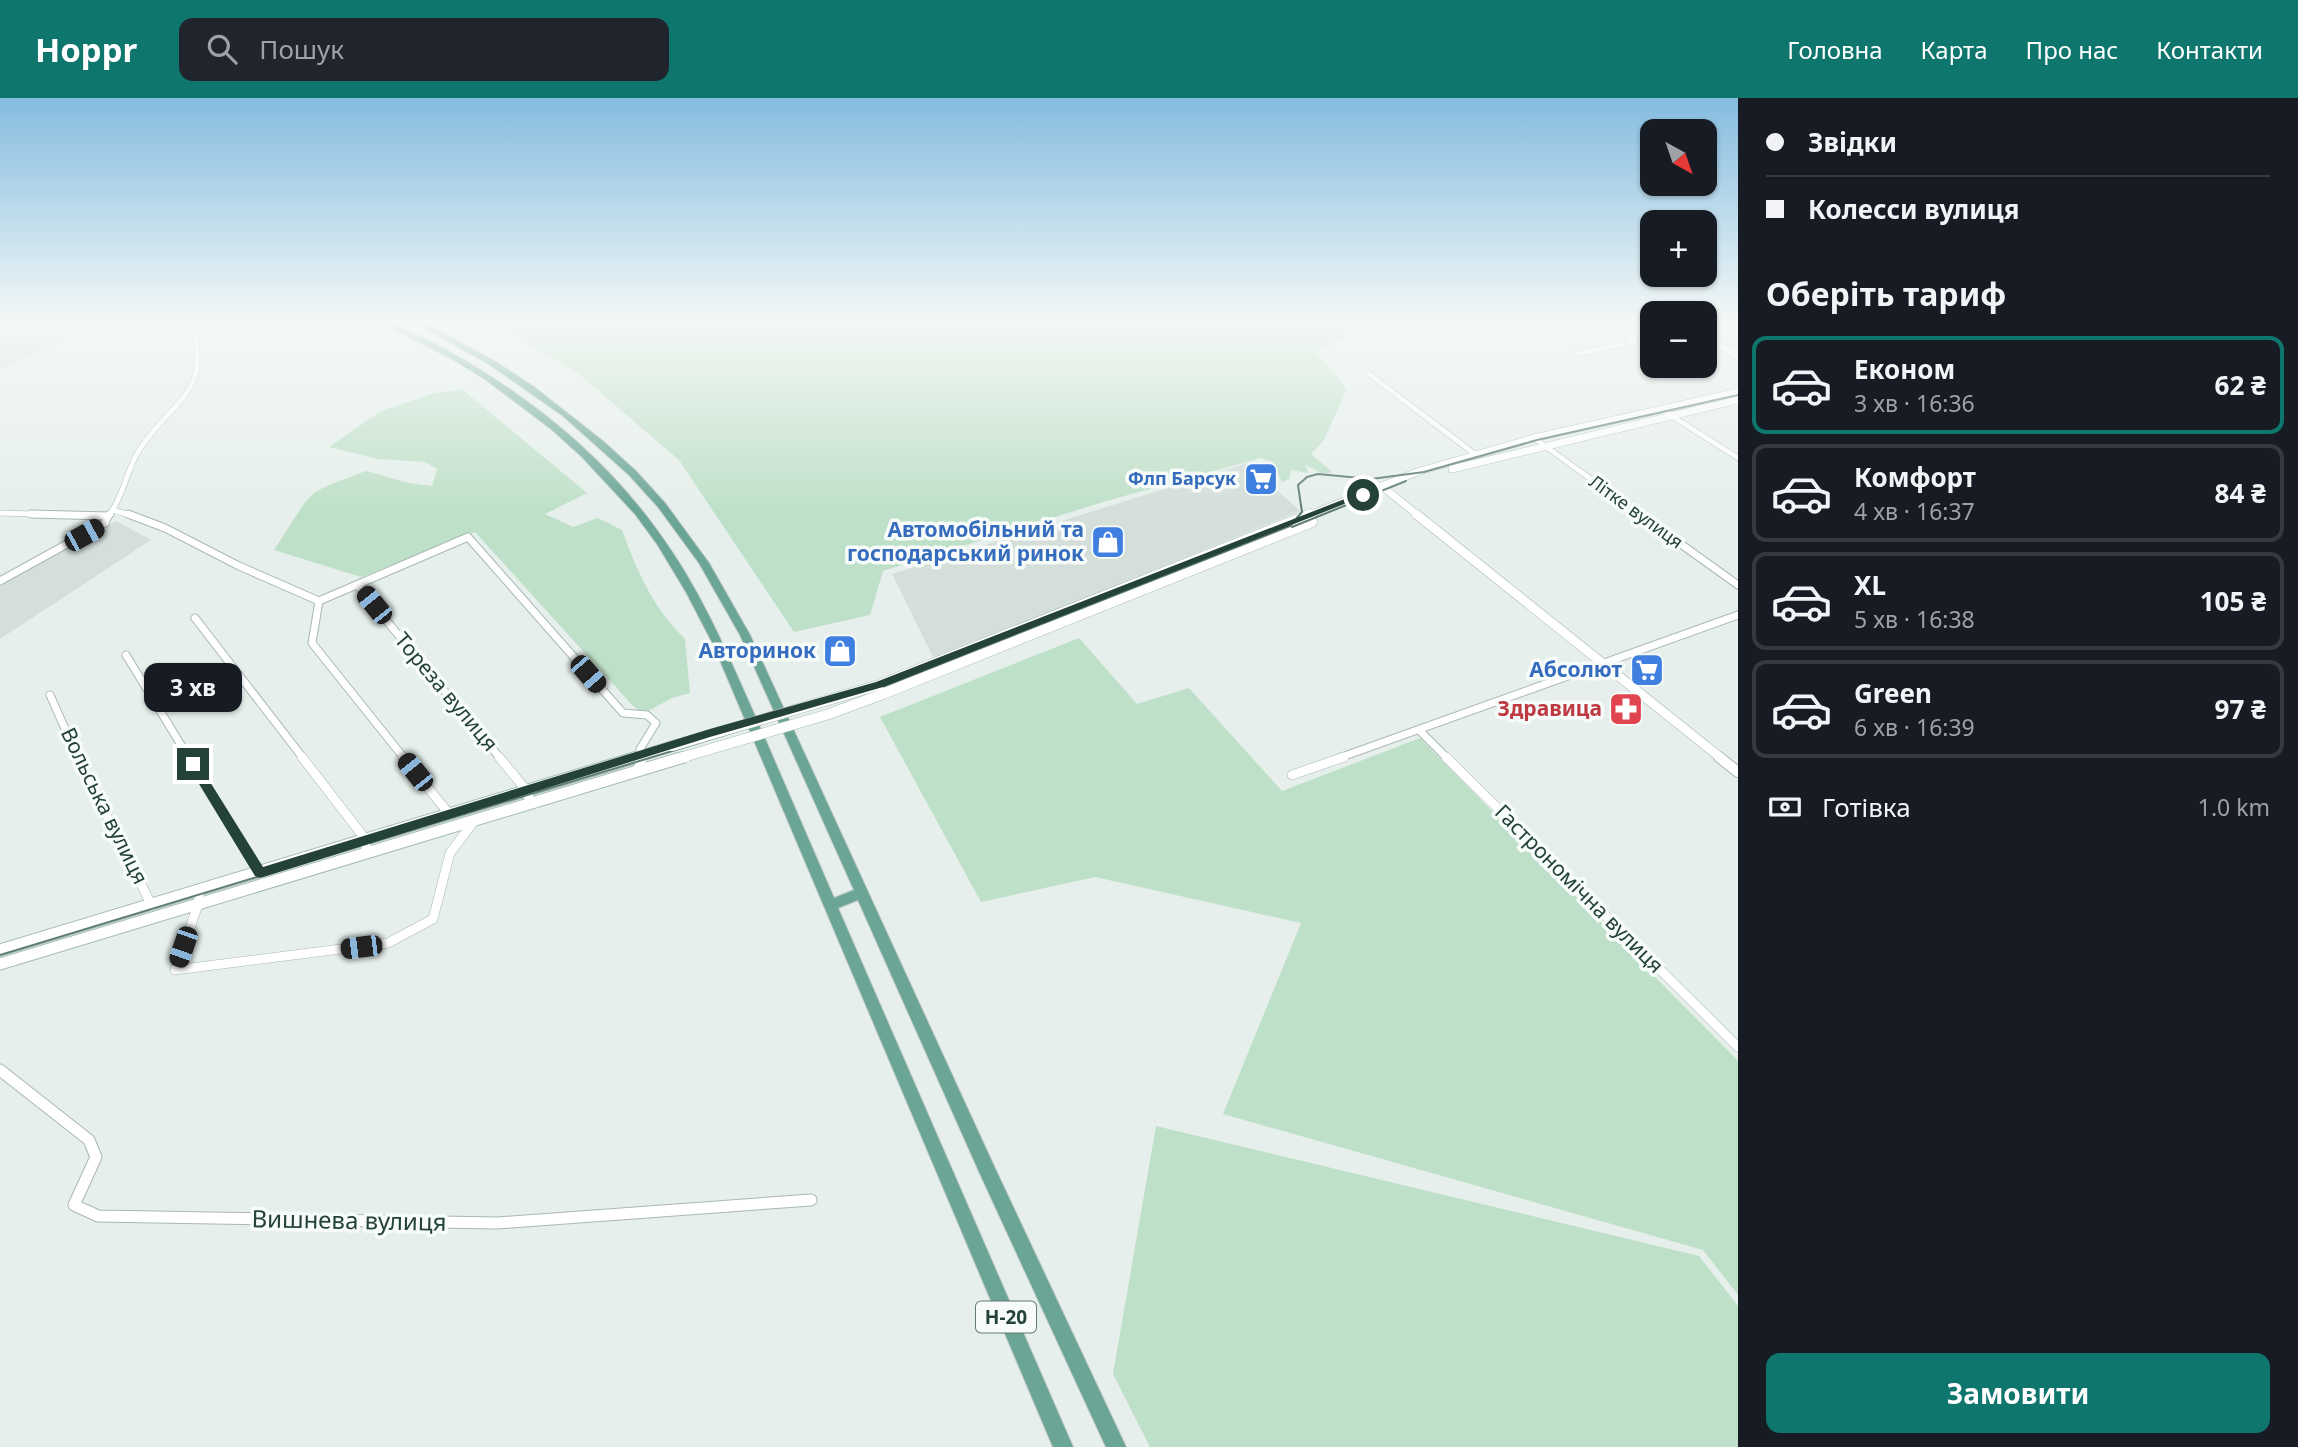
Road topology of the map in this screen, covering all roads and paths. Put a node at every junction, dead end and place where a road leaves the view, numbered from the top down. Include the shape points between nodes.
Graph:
1 (190, 385) edge
2 (497, 385) edge
3 (525, 385) edge
4 (1383, 385) edge
5 (1738, 392) edge
6 (1738, 400) edge
7 (1662, 410) junction
8 (1671, 415) junction
9 (1534, 438) junction
10 (1544, 444) junction
11 (1476, 455) junction
12 (1738, 458) edge
13 (1386, 489) junction
14 (0, 513) edge
15 (110, 513) junction
16 (0, 581) edge
17 (357, 585) junction
18 (1738, 586) edge
19 (319, 601) junction
20 (1738, 615) edge
21 (195, 618) dead end
22 (126, 655) dead end
23 (1604, 665) junction
24 (881, 690) junction
25 (50, 695) dead end
26 (1420, 731) junction
27 (643, 756) junction
28 (637, 771) junction
29 (1738, 772) edge
30 (1292, 775) dead end
31 (528, 797) junction
32 (476, 813) junction
33 (450, 821) junction
34 (366, 846) junction
35 (260, 873) junction
36 (258, 886) junction
37 (862, 893) junction
38 (199, 896) junction
39 (152, 904) junction
40 (831, 905) junction
41 (151, 917) junction
42 (0, 950) edge
43 (0, 964) edge
44 (1736, 1042) edge
45 (0, 1070) edge
46 (811, 1199) dead end
47 (1063, 1447) edge
48 (1116, 1447) edge

1 - 15 street via 140,448
2 - 40 main road, Н-20 via 589,460 639,513 692,592
3 - 37 main road, Н-20 via 639,480 688,538 745,635
4 - 11 street
5 - 7 main road
6 - 8 main road
7 - 8 street
7 - 9 main road
8 - 10 main road
8 - 12 street
9 - 10 street, Літке вулиця
9 - 11 main road
10 - 13 main road
10 - 18 street, Літке вулиця
11 - 13 main road via 1417,472
13 - 23 street
13 - 24 main road
14 - 15 street
15 - 16 street via 105,523
15 - 19 street via 130,514 183,536
17 - 19 street
17 - 27 street via 468,537 623,713 647,715 656,723 640,749
17 - 31 street, Тореза вулиця
19 - 33 street via 312,643
20 - 23 street
21 - 34 street
22 - 35 street
23 - 26 street
23 - 29 street
24 - 27 main road, bridge
24 - 28 main road, bridge via 829,714
25 - 39 street, Вольська вулиця via 93,792
26 - 30 street
26 - 44 street, Гастрономічна вулиця
27 - 28 street
27 - 31 main road
28 - 31 main road
31 - 32 main road
32 - 33 main road
32 - 38 street via 450,853 433,919 388,943 175,970
33 - 34 main road
34 - 35 main road
34 - 36 main road
35 - 36 street
35 - 38 main road
36 - 38 main road
37 - 40 main road
37 - 48 main road, Н-20
38 - 39 main road
38 - 41 main road
39 - 41 street, Вольська вулиця
39 - 42 main road
40 - 47 main road, Н-20
41 - 43 main road
45 - 46 street, Вишнева вулиця via 89,1140 96,1157 74,1205 99,1216 497,1223

